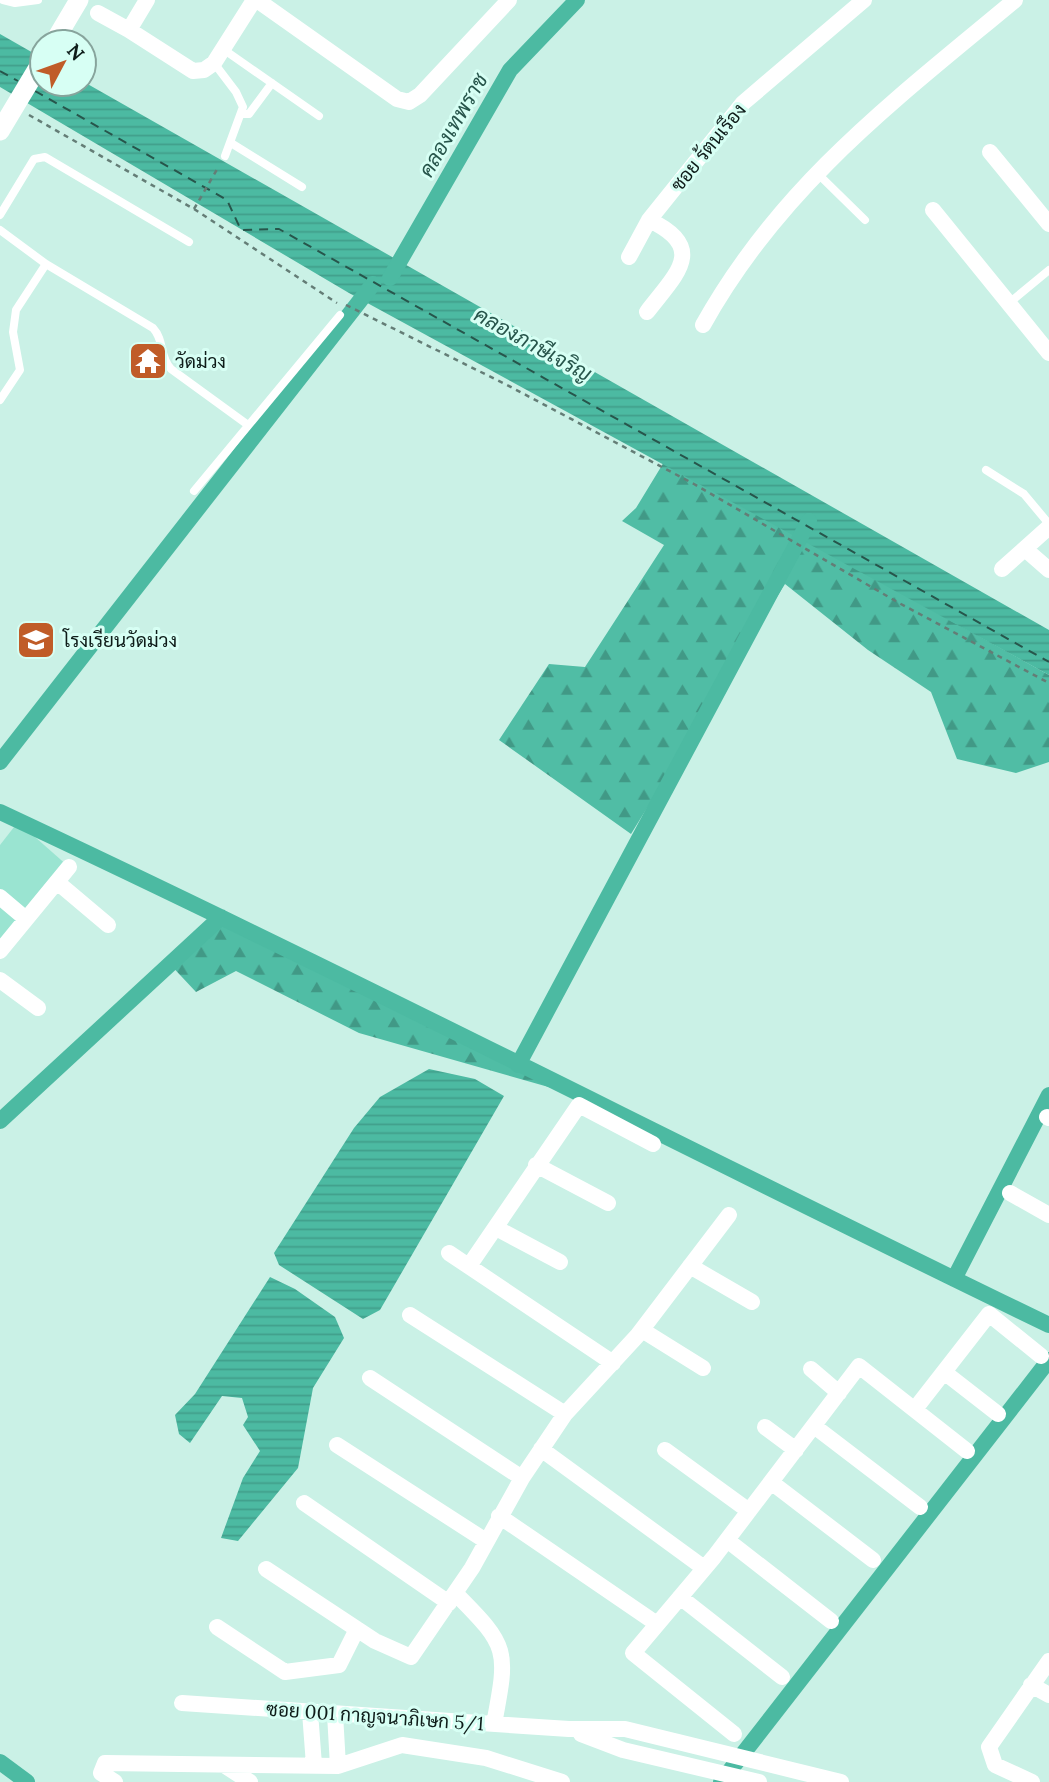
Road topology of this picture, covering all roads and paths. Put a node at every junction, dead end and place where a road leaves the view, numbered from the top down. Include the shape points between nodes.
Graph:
1 (3, 0) edge
2 (38, 0) edge
3 (79, 0) edge
4 (148, 0) edge
5 (256, 0) edge
6 (509, 0) edge
7 (864, 0) edge
8 (1016, 0) edge
9 (98, 13) dead end
10 (62, 28) edge
11 (129, 30) junction
12 (218, 56) junction
13 (272, 83) junction
14 (28, 93) edge
15 (19, 113) junction
16 (242, 114) junction
17 (319, 116) dead end
18 (0, 131) edge
19 (231, 143) junction
20 (990, 152) dead end
21 (225, 156) joint
22 (816, 172) junction
23 (302, 187) dead end
24 (194, 209) junction
25 (933, 210) dead end
26 (0, 215) edge
27 (649, 220) junction
28 (865, 220) dead end
29 (1049, 224) edge
30 (0, 230) edge
31 (189, 242) dead end
32 (629, 257) dead end
33 (46, 264) junction
34 (1049, 271) edge
35 (1009, 303) junction
36 (647, 312) dead end
37 (341, 315) dead end
38 (703, 325) dead end
39 (1049, 353) edge
40 (0, 400) edge
41 (248, 425) junction
42 (986, 470) dead end
43 (194, 491) dead end
44 (1049, 526) edge
45 (1025, 549) junction
46 (1002, 569) dead end
47 (1049, 570) edge
48 (1049, 683) edge
49 (69, 867) dead end
50 (57, 882) junction
51 (0, 897) edge
52 (26, 919) junction
53 (108, 925) dead end
54 (0, 951) edge
55 (0, 979) edge
56 (38, 1009) dead end
57 (653, 1144) dead end
58 (536, 1165) junction
59 (1010, 1193) dead end
60 (608, 1203) dead end
61 (729, 1215) dead end
62 (1049, 1215) edge
63 (496, 1228) junction
64 (449, 1253) dead end
65 (559, 1262) dead end
66 (469, 1266) junction
67 (690, 1266) junction
68 (752, 1302) dead end
69 (410, 1315) dead end
70 (642, 1330) junction
71 (1041, 1356) dead end
72 (613, 1363) junction
73 (703, 1368) dead end
74 (811, 1368) dead end
75 (944, 1372) junction
76 (370, 1378) dead end
77 (839, 1393) junction
78 (915, 1409) junction
79 (998, 1414) dead end
80 (565, 1415) junction
81 (814, 1426) junction
82 (765, 1427) dead end
83 (337, 1446) dead end
84 (541, 1449) junction
85 (665, 1450) dead end
86 (796, 1450) junction
87 (967, 1451) dead end
88 (522, 1478) junction
89 (771, 1482) junction
90 (304, 1503) dead end
91 (920, 1507) dead end
92 (749, 1511) junction
93 (499, 1516) junction
94 (727, 1540) junction
95 (486, 1541) junction
96 (873, 1560) dead end
97 (704, 1568) junction
98 (266, 1569) dead end
99 (680, 1597) junction
100 (452, 1598) junction
101 (831, 1621) dead end
102 (657, 1624) junction
103 (217, 1627) dead end
104 (356, 1629) junction
105 (1049, 1661) edge
106 (782, 1677) dead end
107 (1031, 1685) junction
108 (1049, 1695) edge
109 (181, 1703) dead end
110 (310, 1712) junction
111 (335, 1713) junction
112 (494, 1724) junction
113 (569, 1729) junction
114 (734, 1734) dead end
115 (225, 1765) junction
116 (314, 1765) junction
117 (338, 1766) junction
118 (838, 1781) edge
119 (115, 1782) edge
120 (250, 1782) edge
121 (562, 1782) edge
122 (759, 1782) edge
123 (1032, 1782) edge

1 - 2 lane
3 - 10 street
4 - 11 street
5 - 6 street via 397,99 409,102
5 - 12 street
7 - 27 street, ซอย ร้ตนเรึอง via 743,103
8 - 22 street
9 - 11 street
11 - 12 street via 193,71
12 - 13 lane
12 - 16 lane via 241,101
13 - 16 lane via 249,114
13 - 17 lane
14 - 15 street
15 - 18 street
15 - 24 path
16 - 19 lane
19 - 21 lane
19 - 23 lane
20 - 29 street
21 - 24 path
22 - 28 lane
22 - 38 street via 729,278
24 - 48 path via 340,305 365,313 694,484
25 - 35 street
26 - 31 lane via 34,159 45,157
27 - 32 street, ซอย ร้ตนเรึอง
27 - 36 street via 679,242 685,256
30 - 33 lane
33 - 40 lane via 16,310 13,332 20,370
33 - 41 lane via 153,328 171,369
34 - 35 lane
35 - 39 street
37 - 41 lane
41 - 43 lane
42 - 44 lane via 1024,494
44 - 45 street
45 - 46 street
45 - 47 street
49 - 50 street
50 - 52 street
50 - 53 street
51 - 52 street
52 - 54 street
55 - 56 street
57 - 58 street via 579,1105
58 - 60 street
58 - 63 street
59 - 62 street
61 - 67 street
63 - 65 street
63 - 66 street
64 - 66 street
66 - 72 street
67 - 68 street
67 - 70 street
69 - 80 street
70 - 72 street
70 - 73 street
71 - 75 street via 989,1314
72 - 80 street
74 - 77 street
75 - 78 street
75 - 79 street
76 - 88 street
77 - 78 street via 859,1366
77 - 81 street
78 - 87 street
80 - 84 street
81 - 86 street
81 - 91 street
82 - 86 street
83 - 95 street
84 - 88 street
84 - 97 street
85 - 92 street
86 - 89 street
88 - 93 street
89 - 92 street
89 - 96 street
90 - 100 street
92 - 94 street
93 - 95 street
93 - 102 street
94 - 97 street
94 - 101 street
95 - 100 street
97 - 99 street
98 - 104 street
99 - 102 street
99 - 106 street
100 - 104 street via 411,1657
100 - 112 street via 492,1630 499,1642 503,1659
102 - 114 street via 633,1653
103 - 104 street via 285,1672 339,1665
105 - 107 street
107 - 108 street
107 - 123 street via 989,1750 995,1765
109 - 110 street, ซอย 001 กาญจนาภิเษก 5/1
110 - 111 street, ซอย 001 กาญจนาภิเษก 5/1
110 - 116 street
111 - 112 street, ซอย 001 กาญจนาภิเษก 5/1
111 - 117 street
112 - 113 street, ซอย 001 กาญจนาภิเษก 5/1
113 - 118 street, ซอย 001 กาญจนาภิเษก 5/1 via 625,1730
113 - 122 street, ซอย 001 กาญจนาภิเษก 5/1 via 623,1749
115 - 116 street
115 - 119 street via 105,1763 101,1773
115 - 120 street
116 - 117 street
117 - 121 street via 402,1745 486,1758

